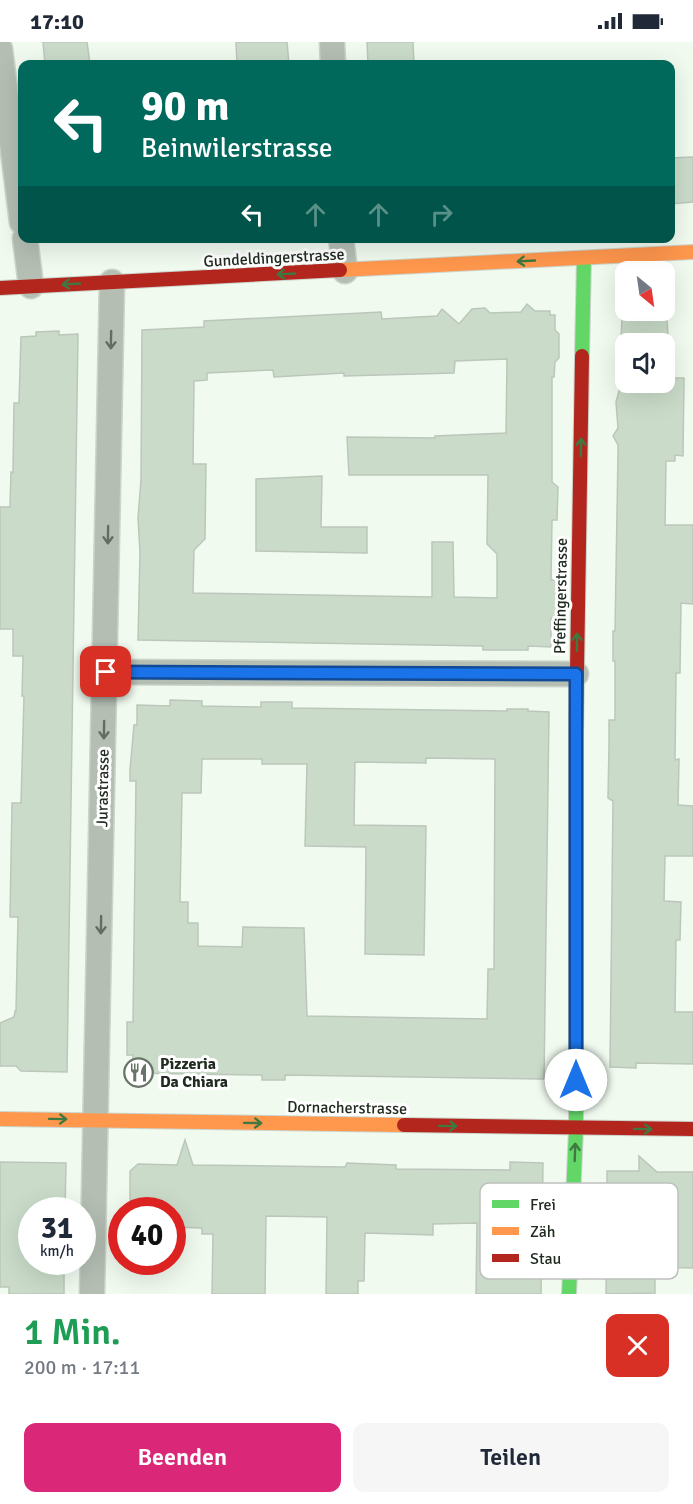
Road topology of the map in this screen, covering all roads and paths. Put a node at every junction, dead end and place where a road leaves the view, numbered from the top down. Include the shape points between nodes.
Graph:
1 (332, 42) edge
2 (0, 49) edge
3 (333, 60) edge
4 (18, 191) edge
5 (26, 243) edge
6 (342, 243) edge
7 (693, 252) edge
8 (585, 258) junction
9 (345, 271) junction
10 (112, 282) junction
11 (31, 286) junction
12 (0, 288) edge
13 (106, 672) junction
14 (576, 674) junction
15 (0, 1119) edge
16 (97, 1120) junction
17 (576, 1128) junction
18 (693, 1130) edge
19 (574, 1183) edge
20 (570, 1279) edge
21 (92, 1294) edge
22 (569, 1294) edge

1 - 3 street
2 - 4 street
5 - 11 street
6 - 9 street
7 - 8 main road, Gundeldingerstrasse
8 -> 9 main road, Gundeldingerstrasse
14 -> 8 main road, Pfeffingerstrasse
9 -> 10 main road, Gundeldingerstrasse
10 -> 11 main road, Gundeldingerstrasse
10 -> 13 street, Jurastrasse
11 - 12 main road, Gundeldingerstrasse
13 - 14 street
13 -> 16 street, Jurastrasse
14 - 17 main road, Pfeffingerstrasse
15 -> 16 main road, Dornacherstrasse
16 -> 17 main road, Dornacherstrasse
16 - 21 street, Jurastrasse
17 -> 18 main road, Dornacherstrasse
19 -> 17 main road, Pfeffingerstrasse
22 -> 20 main road, Pfeffingerstrasse

